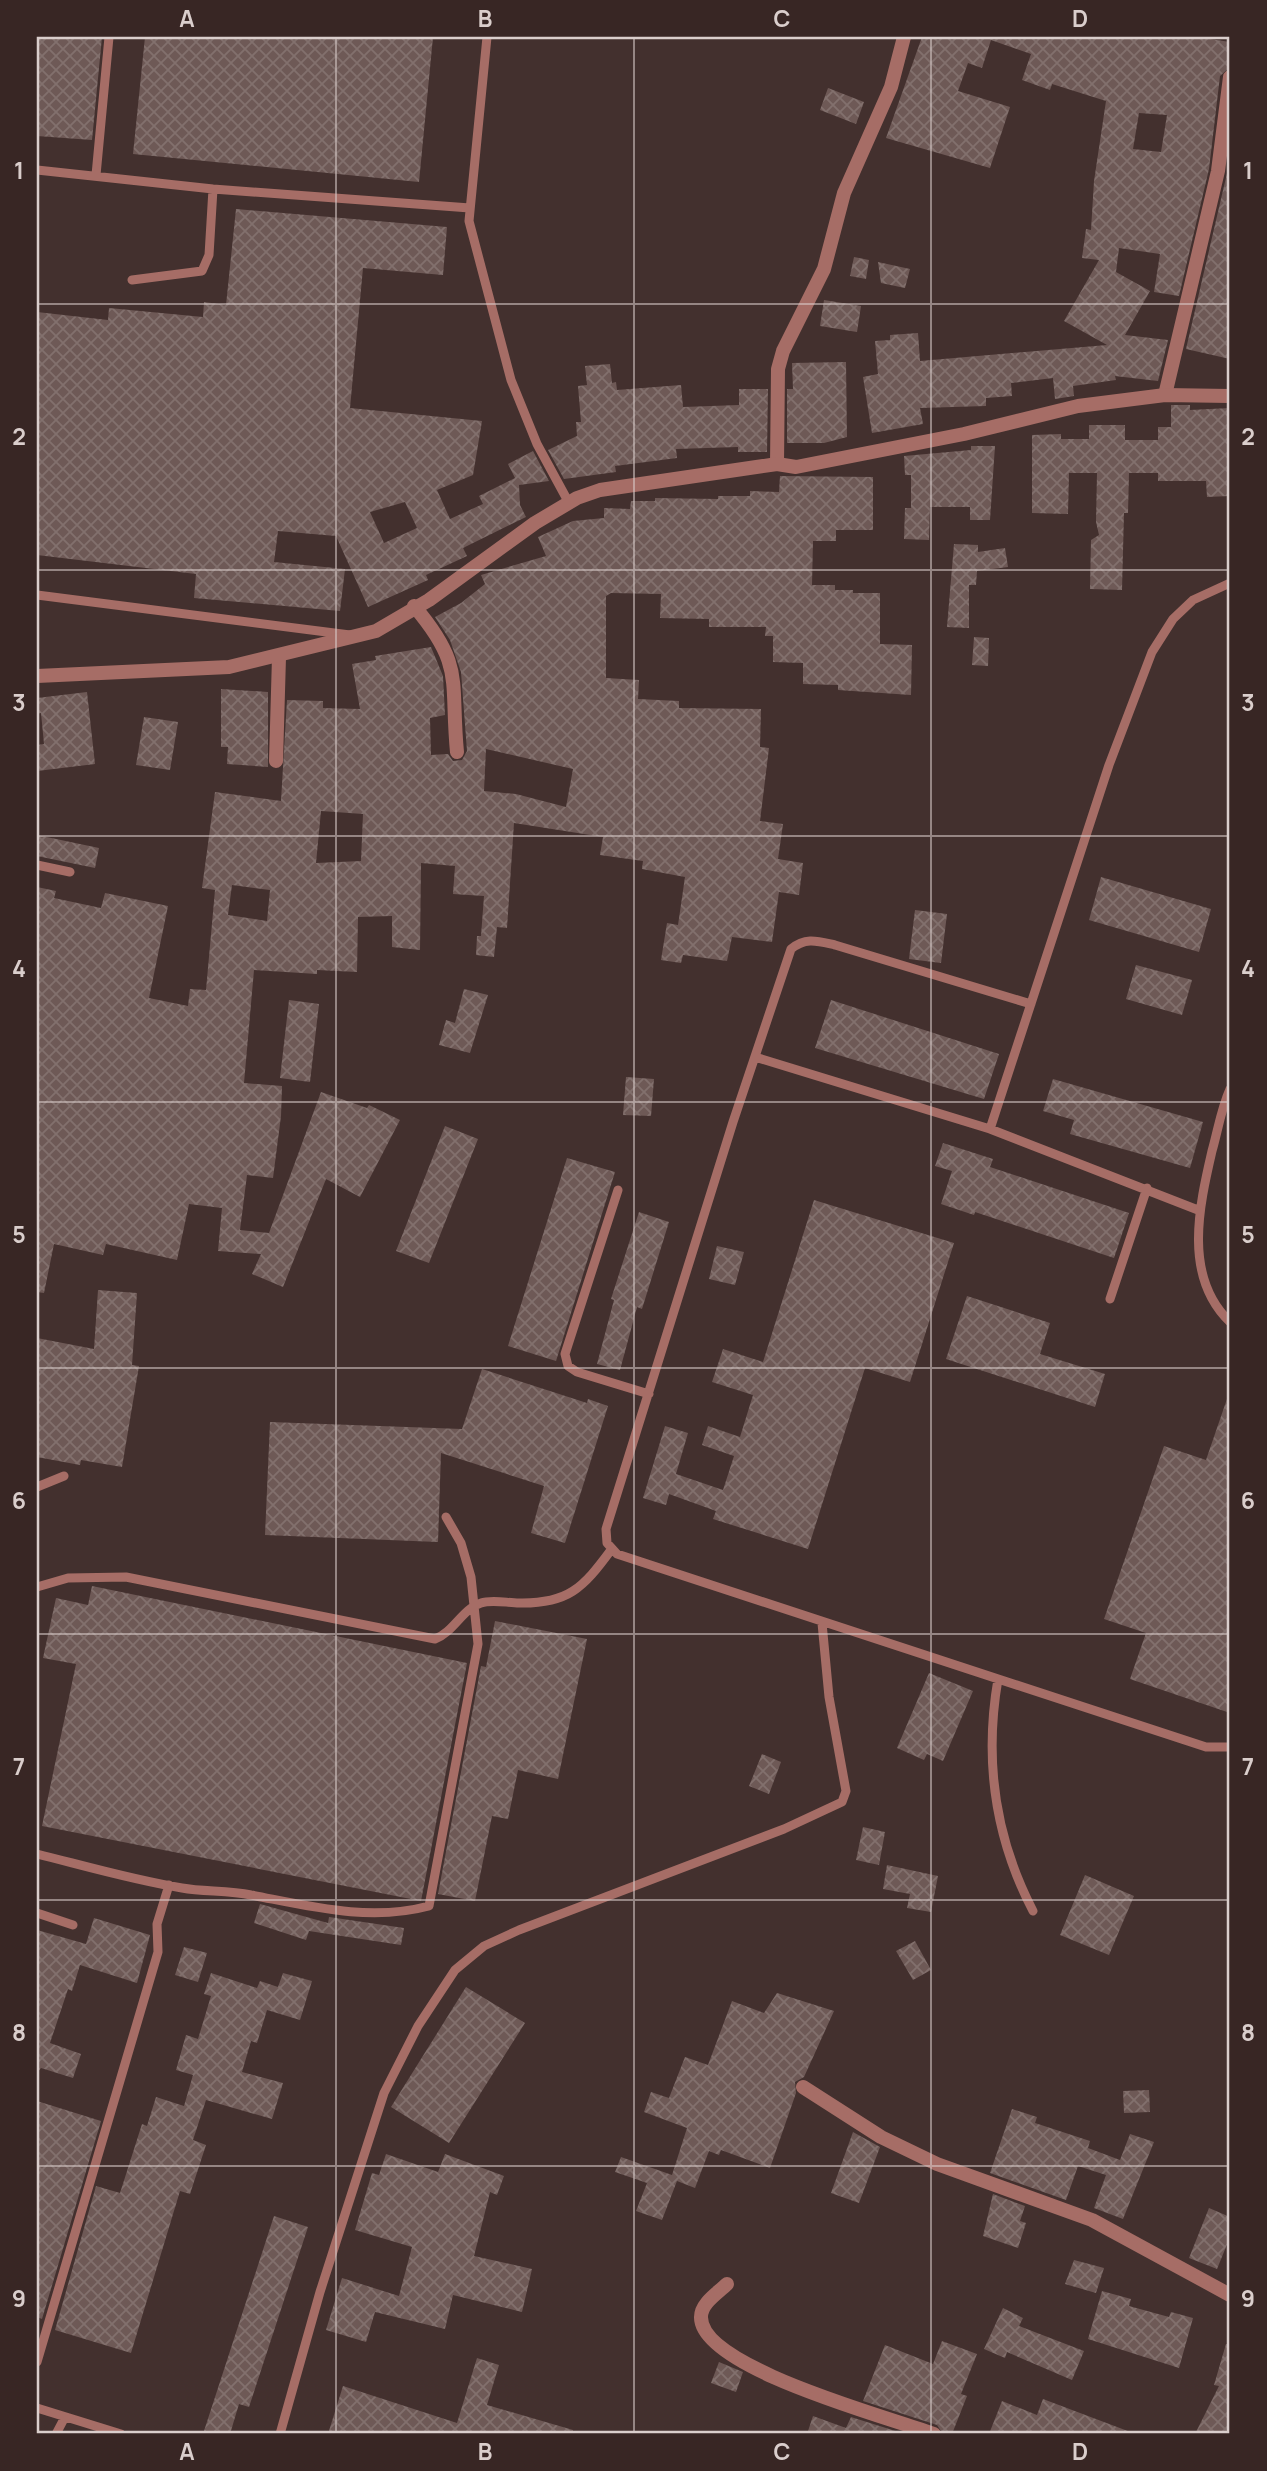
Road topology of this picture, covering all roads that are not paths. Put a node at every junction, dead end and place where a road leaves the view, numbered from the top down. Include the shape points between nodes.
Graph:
1 (109, 37) edge
2 (486, 37) edge
3 (904, 37) edge
4 (1230, 77) edge
5 (37, 170) edge
6 (96, 175) junction
7 (213, 190) junction
8 (470, 208) junction
9 (132, 280) dead end
10 (1165, 395) junction
11 (1230, 396) edge
12 (777, 464) junction
13 (569, 503) junction
14 (1230, 583) edge
15 (37, 595) edge
16 (414, 606) junction
17 (358, 637) junction
18 (279, 657) junction
19 (37, 676) edge
20 (457, 752) dead end
21 (276, 761) dead end
22 (37, 865) edge
23 (70, 872) dead end
24 (1031, 1004) junction
25 (755, 1057) junction
26 (1230, 1089) edge
27 (990, 1129) junction
28 (1146, 1188) junction
29 (618, 1190) dead end
30 (1198, 1210) junction
31 (1110, 1299) dead end
32 (1230, 1322) edge
33 (649, 1394) junction
34 (64, 1476) dead end
35 (37, 1487) edge
36 (446, 1517) dead end
37 (611, 1550) junction
38 (37, 1587) edge
39 (472, 1607) junction
40 (821, 1623) junction
41 (998, 1679) junction
42 (1230, 1747) edge
43 (37, 1854) edge
44 (169, 1885) junction
45 (1033, 1911) dead end
46 (37, 1913) edge
47 (73, 1925) dead end
48 (803, 2087) dead end
49 (727, 2284) dead end
50 (1230, 2295) edge
51 (37, 2362) edge
52 (37, 2408) edge
53 (65, 2417) junction
54 (56, 2434) edge
55 (121, 2434) edge
56 (280, 2434) edge
57 (934, 2434) edge

1 - 6 lane
2 - 8 lane
3 - 12 street via 891,87 844,193 824,269 783,351 778,369
4 - 10 street via 1218,171
5 - 6 lane
6 - 7 lane
7 - 8 lane
7 - 9 lane via 209,255 202,271
8 - 13 lane via 481,273 511,380 537,444
10 - 11 street
10 - 12 street via 1078,406 796,467
12 - 13 street via 633,483
13 - 16 street
14 - 24 lane via 1193,600 1172,619 1152,652 1109,765
15 - 17 lane
16 - 17 street
16 - 20 street via 450,657
17 - 18 street
18 - 19 street via 195,671
18 - 21 street
22 - 23 lane
24 - 25 lane via 835,945 801,941 791,949
24 - 27 lane
25 - 27 lane
25 - 33 lane
26 - 30 lane
27 - 28 lane
28 - 30 lane
28 - 31 lane
29 - 33 lane via 565,1354 568,1366 577,1372
30 - 32 lane via 1201,1273 1212,1303
33 - 37 lane via 606,1529
34 - 35 lane
36 - 39 lane via 461,1543 471,1577
37 - 39 lane via 573,1594 550,1601 483,1602
37 - 40 lane
38 - 39 lane via 68,1578 125,1577 427,1639 443,1636
39 - 44 lane via 478,1644 429,1906 401,1914 376,1914
40 - 41 lane
40 - 56 lane via 846,1791 842,1802 784,1829 519,1930 484,1946 455,1970 418,2026 384,2093
41 - 42 lane via 1206,1746
41 - 45 lane via 990,1724 998,1818 1012,1870
43 - 44 lane
44 - 51 lane via 158,1924 158,1952
46 - 47 lane
48 - 50 street via 881,2137 937,2164 1092,2220
49 - 57 street via 703,2306 701,2317 709,2337 728,2356 765,2374
52 - 53 lane
53 - 54 lane
53 - 55 lane

